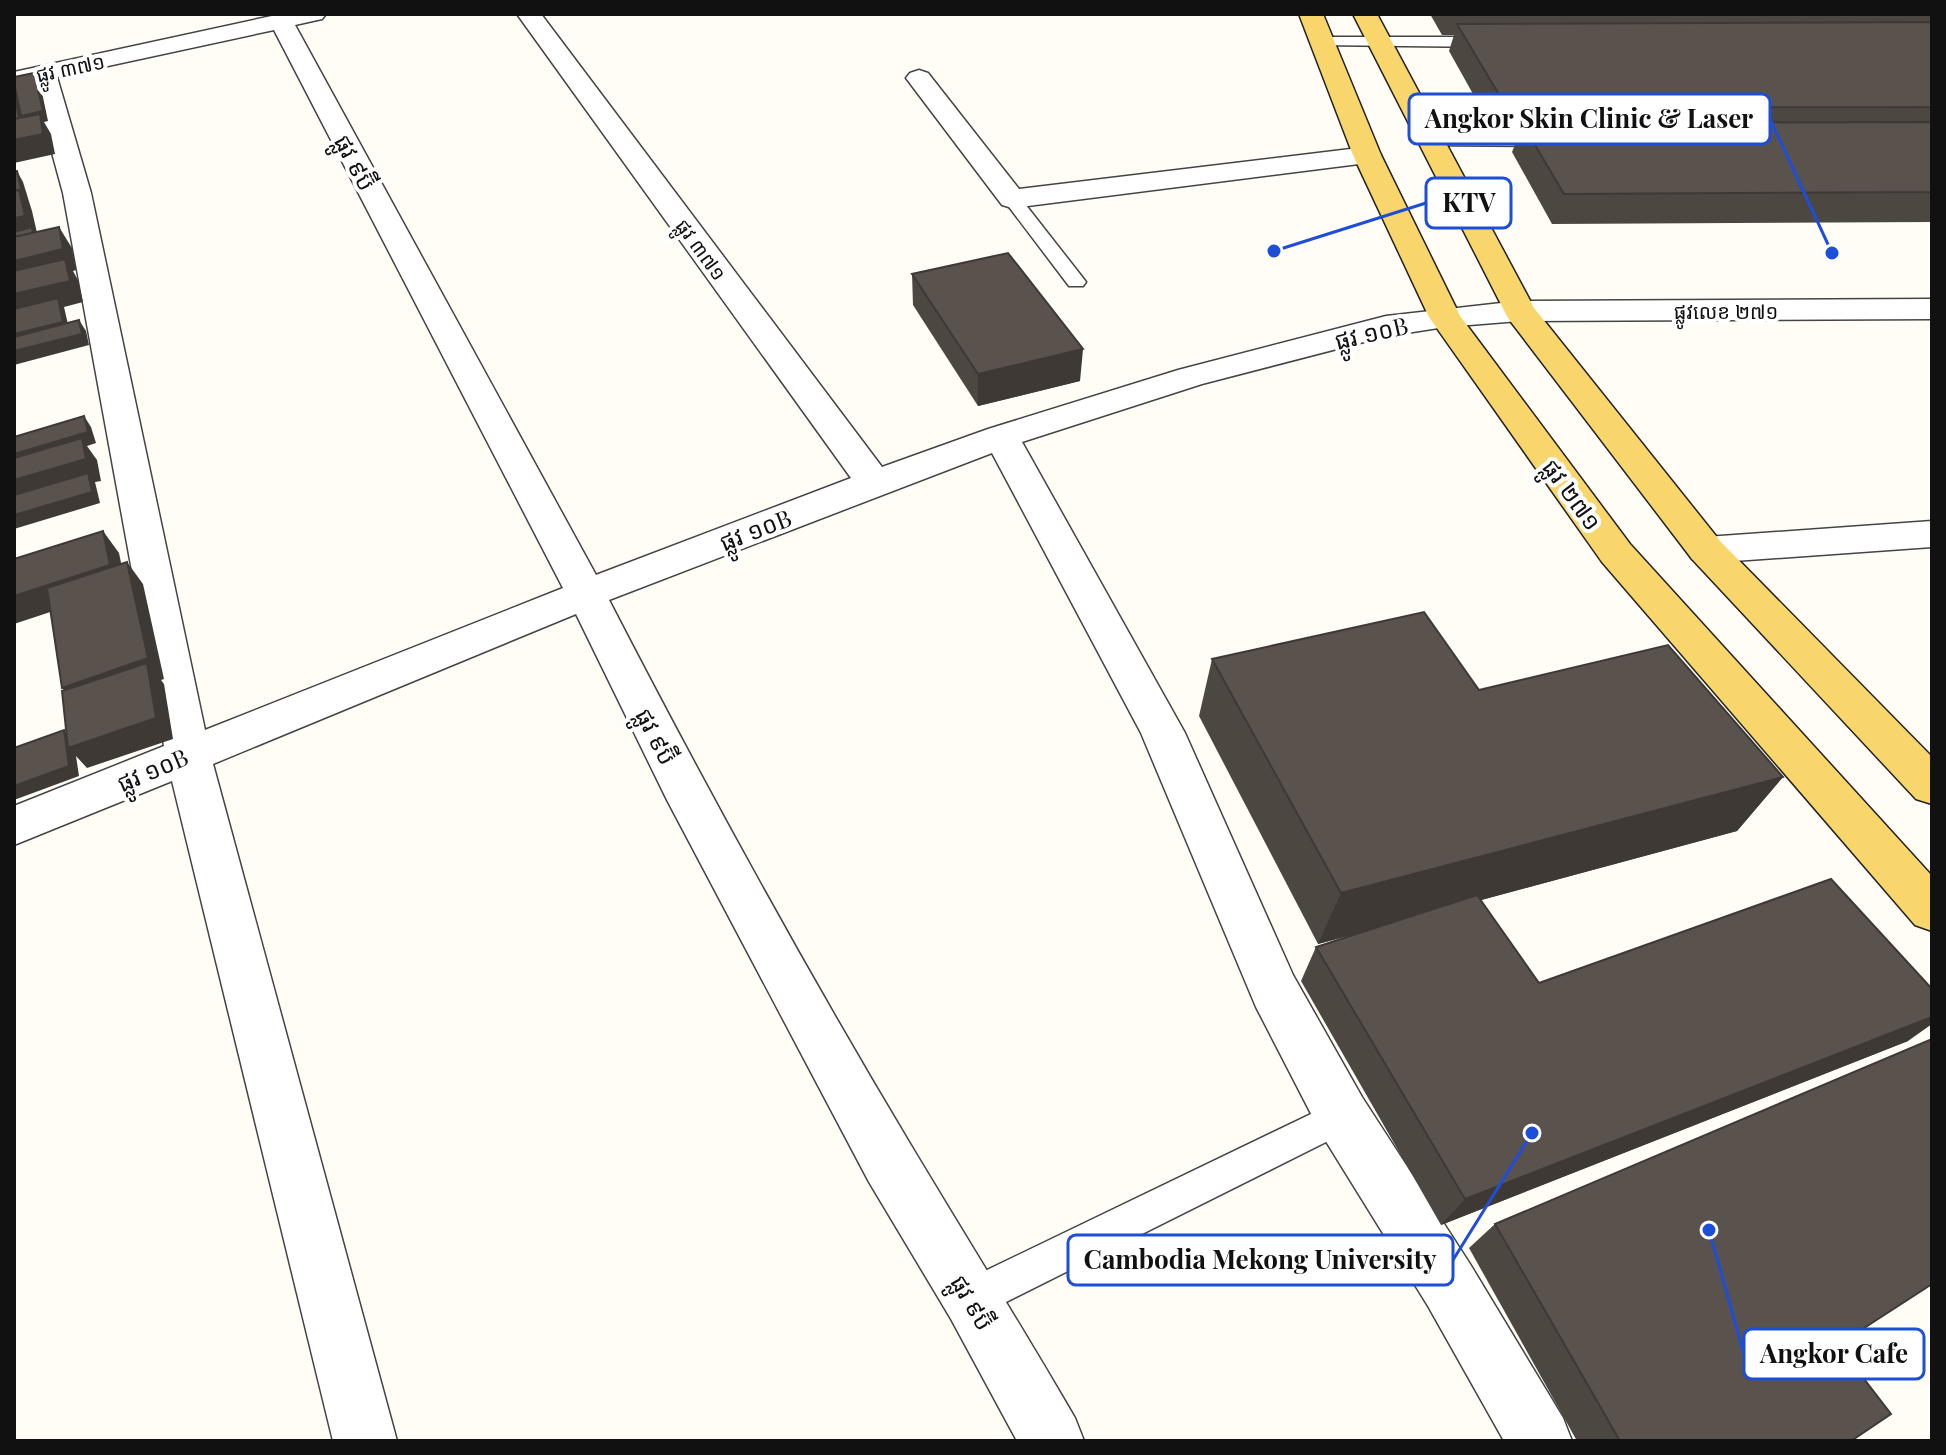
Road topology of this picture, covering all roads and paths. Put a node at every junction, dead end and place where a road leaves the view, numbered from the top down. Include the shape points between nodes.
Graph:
1 (529, 14) edge
2 (297, 18) edge
3 (1317, 28) edge
4 (1372, 28) edge
5 (1511, 42) edge
6 (29, 76) edge
7 (919, 78) dead end
8 (1431, 141) junction
9 (1564, 141) edge
10 (1367, 155) junction
11 (1012, 199) junction
12 (1076, 282) dead end
13 (1932, 309) edge
14 (1519, 311) junction
15 (1445, 317) junction
16 (1001, 437) junction
17 (874, 483) junction
18 (1932, 534) edge
19 (1706, 550) junction
20 (586, 594) junction
21 (188, 754) junction
22 (1932, 786) edge
23 (14, 826) edge
24 (1932, 910) edge
25 (1342, 1116) junction
26 (972, 1298) junction
27 (365, 1441) edge
28 (1052, 1441) edge
29 (1540, 1441) edge

1 - 17 street, ផ្លូវ ៣៧១
2 - 6 street, ផ្លូវ ៣៧១
2 - 20 street, ផ្លូវ ៩ប៊ី
3 - 4 lane
3 - 10 main road, ផ្លូវ ២៧១
4 - 5 lane
4 - 8 main road
6 - 21 street via 77,193
7 - 11 street
8 - 9 lane
8 - 14 main road
10 - 11 street
10 - 15 main road, ផ្លូវ ២៧១
11 - 12 lane
13 - 14 street, ផ្លូវលេខ ២៧១
14 - 15 street, ផ្លូវ ១០B
14 - 19 main road
15 - 16 street, ផ្លូវ ១០B via 1386,326 1190,377
15 - 24 main road, ផ្លូវ ២៧១ via 1616,553
16 - 17 street, ផ្លូវ ១០B
16 - 25 street via 1163,733 1274,990
17 - 20 street, ផ្លូវ ១០B
18 - 19 street
19 - 22 main road
20 - 21 street, ផ្លូវ ១០B
20 - 26 street, ផ្លូវ ៩ប៊ី via 690,801 889,1162
21 - 23 street, ផ្លូវ ១០B
21 - 27 street
25 - 26 lane
25 - 29 street
26 - 28 street, ផ្លូវ ៩ប៊ី

